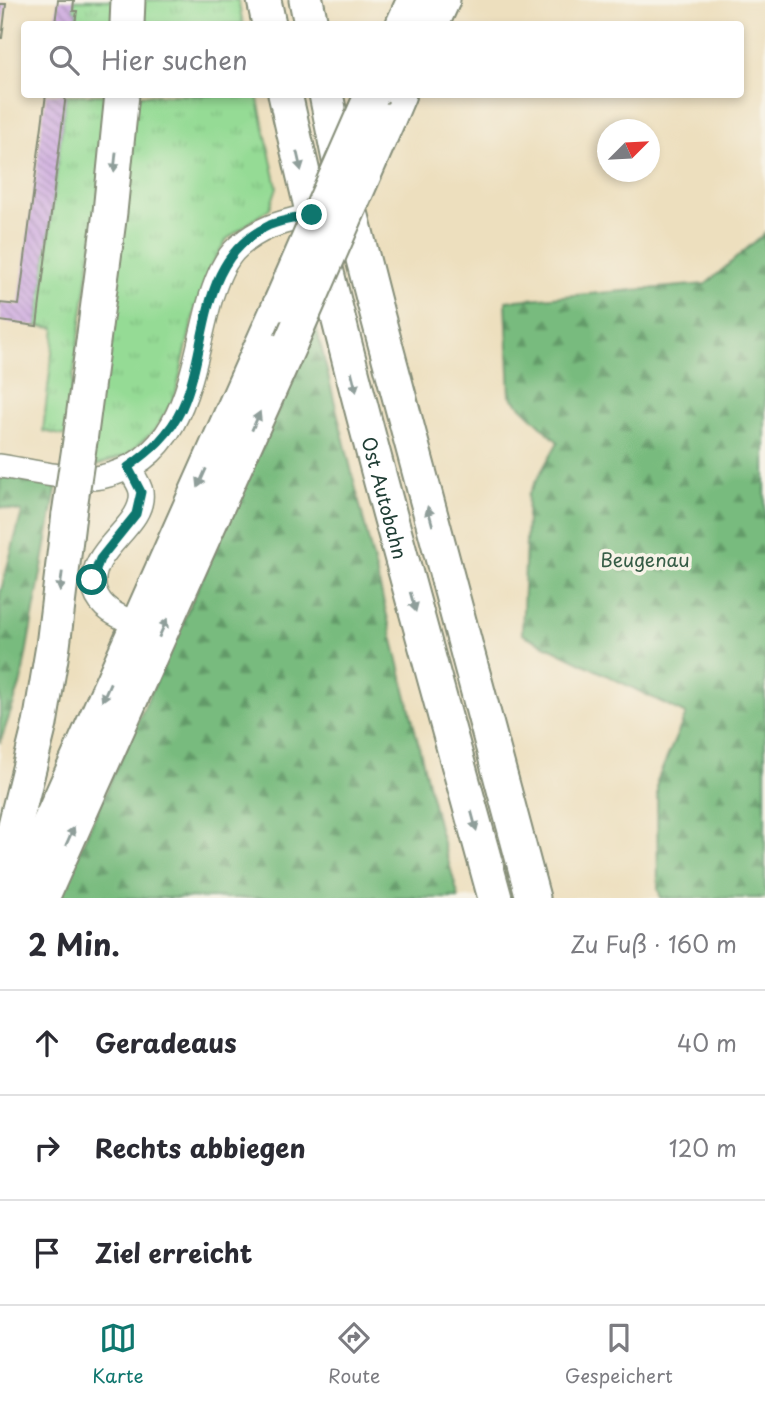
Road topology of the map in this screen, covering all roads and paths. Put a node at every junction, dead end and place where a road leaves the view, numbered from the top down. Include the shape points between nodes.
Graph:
1 (128, 0) edge
2 (264, 0) edge
3 (306, 0) edge
4 (414, 0) edge
5 (443, 0) edge
6 (127, 21) edge
7 (268, 21) edge
8 (310, 21) edge
9 (404, 21) edge
10 (433, 21) edge
11 (122, 98) edge
12 (286, 98) edge
13 (327, 98) edge
14 (386, 103) edge
15 (312, 215) junction
16 (0, 466) edge
17 (128, 467) junction
18 (136, 624) junction
19 (40, 724) junction
20 (0, 794) edge
21 (0, 886) edge
22 (16, 898) edge
23 (42, 898) edge
24 (495, 898) edge
25 (533, 898) edge

1 - 6 highway
2 - 7 highway
3 - 8 highway
4 - 9 highway
5 - 10 highway
11 -> 19 highway, bridge
12 -> 15 highway, Ost Autobahn
25 -> 13 highway, Ost Autobahn via 374,306
14 -> 18 highway, bridge via 280,304
23 -> 14 highway, bridge via 291,342
15 - 17 lane via 270,225 237,247 219,274 182,408 166,435
15 -> 24 highway, Ost Autobahn
16 - 17 lane via 99,478
17 - 18 lane via 141,492 136,514 100,559 92,580 97,599 114,615
18 -> 22 highway
19 - 20 highway
19 - 21 highway

